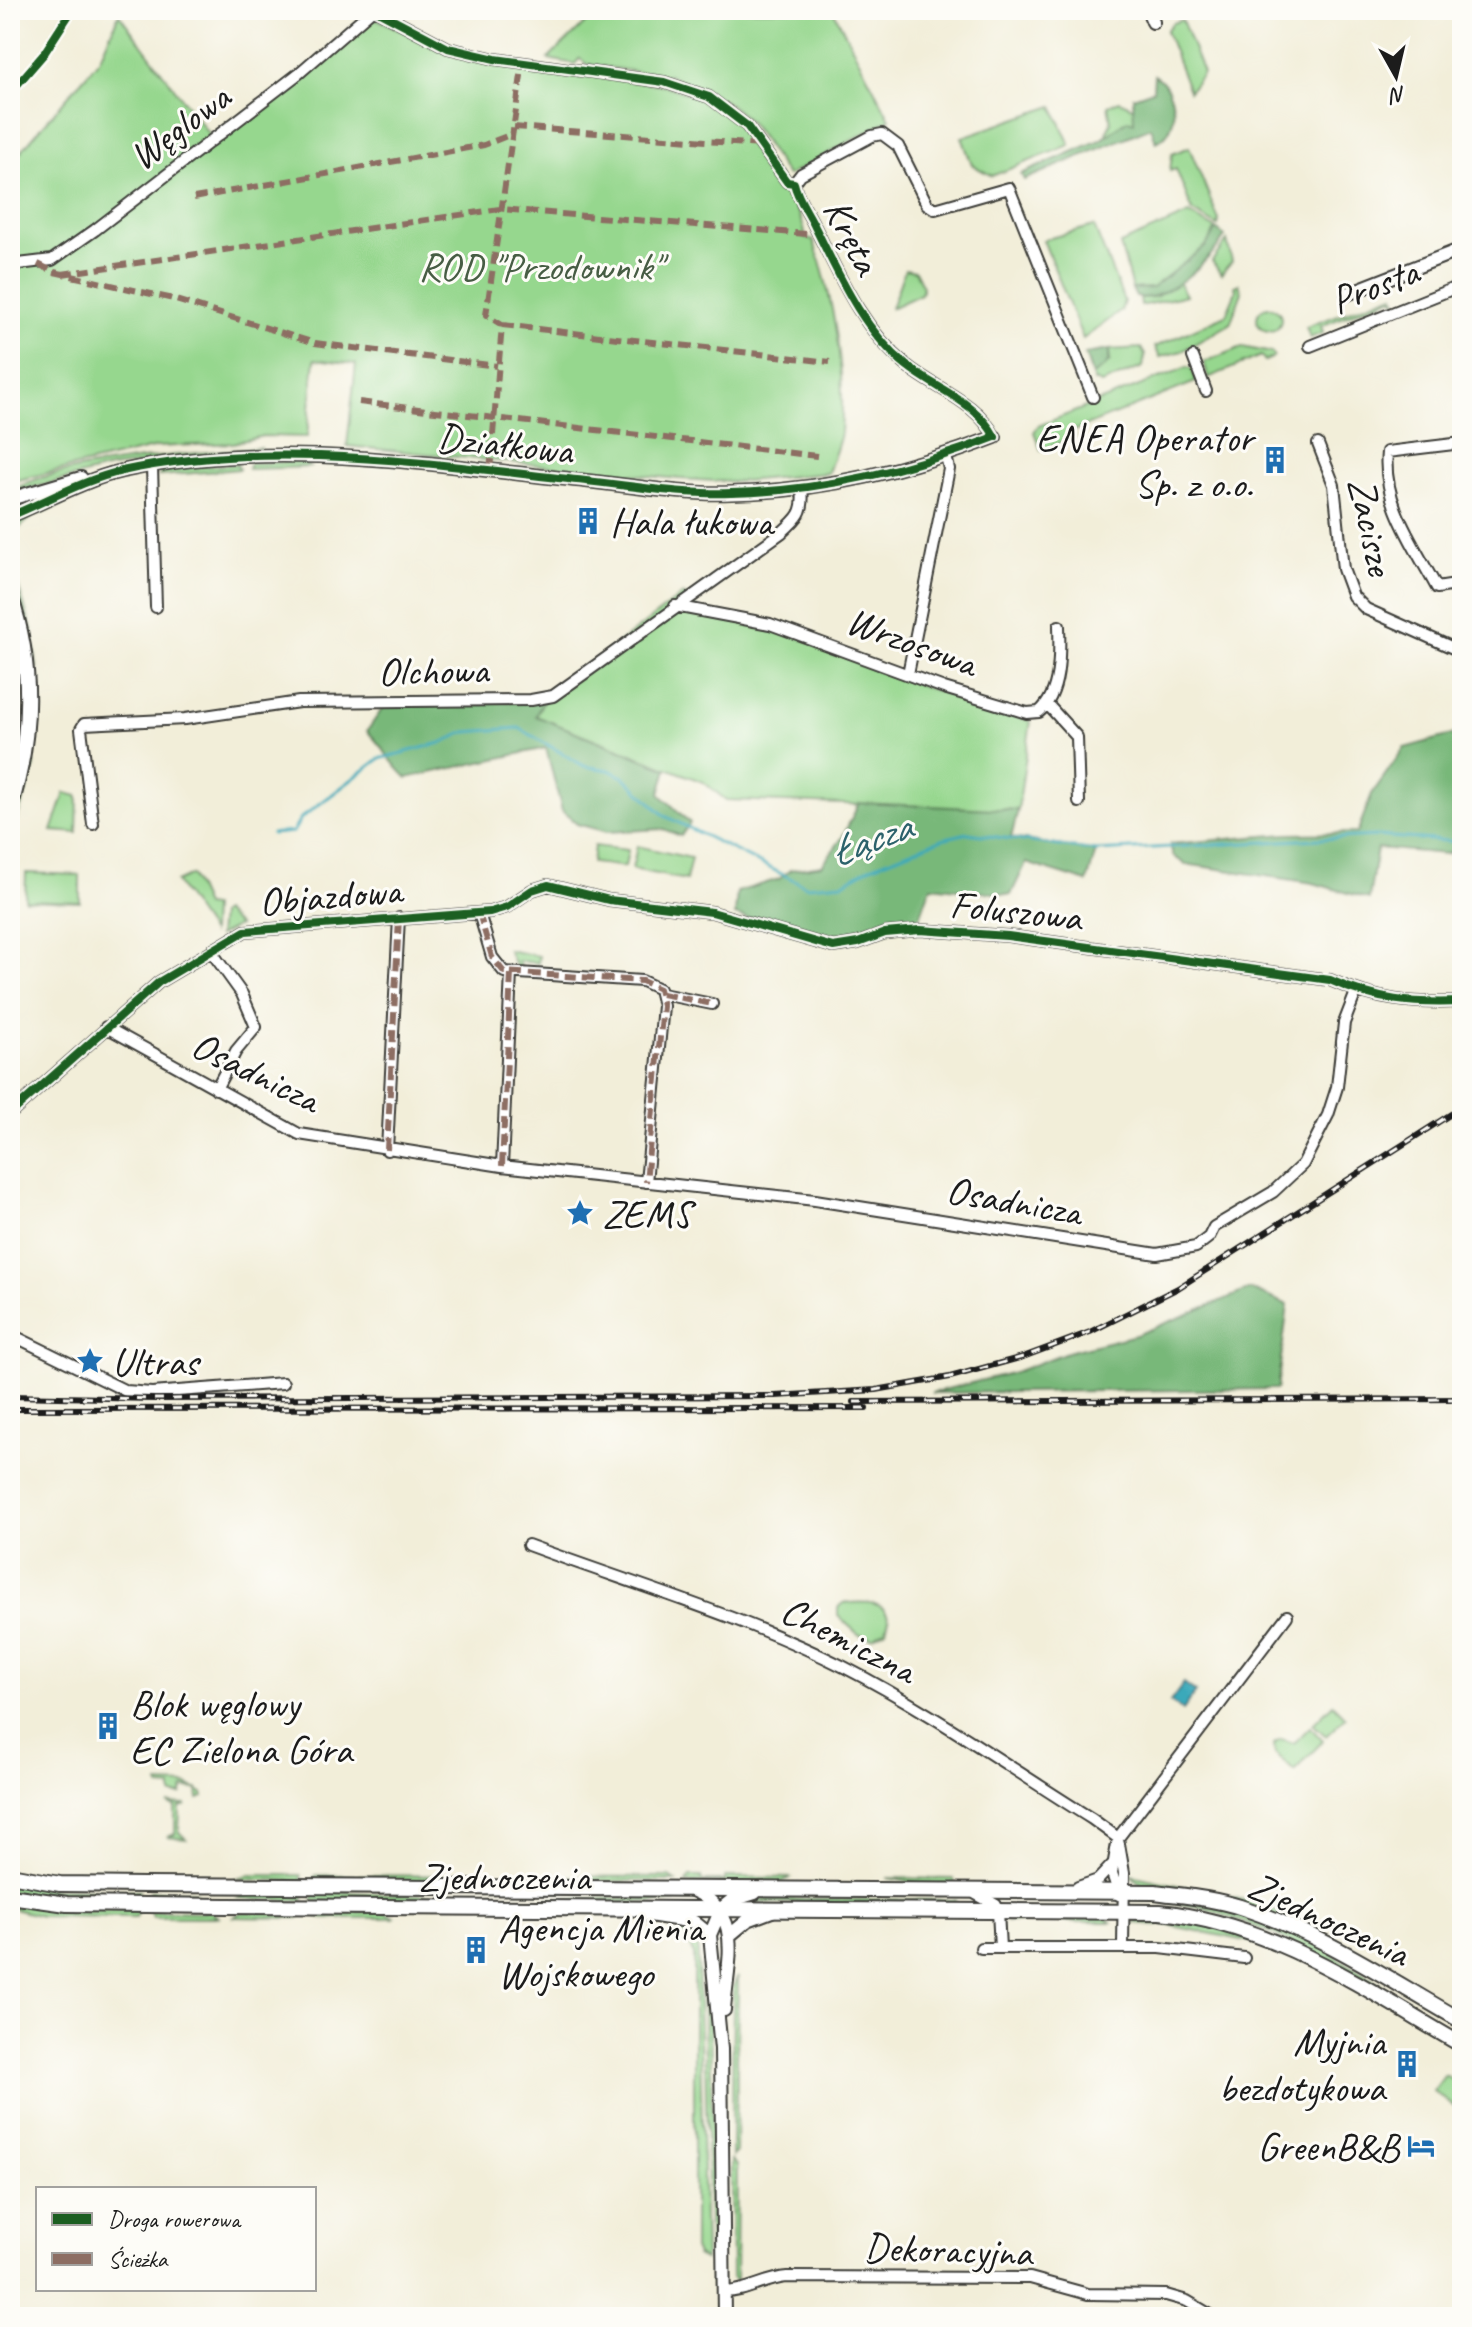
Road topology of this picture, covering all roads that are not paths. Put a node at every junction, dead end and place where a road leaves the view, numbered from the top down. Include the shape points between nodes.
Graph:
1 (374, 10) edge
2 (794, 183) junction
3 (1462, 249) edge
4 (10, 265) edge
5 (1462, 285) edge
6 (1347, 294) dead end
7 (1310, 346) dead end
8 (1193, 357) dead end
9 (1206, 391) dead end
10 (1093, 397) dead end
11 (995, 437) joint
12 (1462, 443) edge
13 (1318, 444) dead end
14 (946, 456) junction
15 (152, 466) junction
16 (100, 477) junction
17 (802, 489) junction
18 (10, 499) edge
19 (26, 509) junction
20 (10, 516) edge
21 (10, 524) edge
22 (1462, 584) edge
23 (10, 595) edge
24 (675, 606) junction
25 (156, 607) dead end
26 (1059, 626) dead end
27 (1462, 652) edge
28 (908, 674) junction
29 (1048, 705) junction
30 (1079, 802) dead end
31 (10, 808) edge
32 (93, 824) dead end
33 (479, 913) junction
34 (399, 918) junction
35 (211, 951) junction
36 (511, 973) junction
37 (1356, 992) junction
38 (662, 994) junction
39 (1462, 1002) edge
40 (712, 1004) dead end
41 (106, 1027) junction
42 (216, 1089) junction
43 (10, 1114) edge
44 (387, 1150) junction
45 (502, 1166) junction
46 (646, 1182) junction
47 (10, 1334) edge
48 (283, 1383) dead end
49 (528, 1545) dead end
50 (1287, 1616) dead end
51 (1118, 1838) junction
52 (1112, 1865) junction
53 (10, 1875) edge
54 (686, 1888) junction
55 (771, 1889) junction
56 (965, 1890) junction
57 (1017, 1891) junction
58 (1063, 1891) junction
59 (1120, 1892) junction
60 (10, 1896) edge
61 (608, 1909) junction
62 (721, 1909) junction
63 (775, 1910) junction
64 (998, 1911) junction
65 (1126, 1911) junction
66 (710, 1935) junction
67 (730, 1935) junction
68 (1123, 1947) junction
69 (981, 1948) dead end
70 (1000, 1948) junction
71 (1244, 1958) dead end
72 (1462, 2021) edge
73 (1462, 2045) edge
74 (721, 2049) junction
75 (724, 2292) junction
76 (724, 2317) edge
77 (1214, 2317) edge

1 - 2 street, Kręta via 448,48 664,82 709,97 747,126 787,182
1 - 4 street, Węglowa via 255,109 52,260
2 - 10 street, Kręta via 801,174 882,134 892,138 927,204 935,209 1009,188
2 - 11 street, Kręta via 849,295 892,351 975,409
3 - 6 street, Prosta
5 - 7 street, Prosta
8 - 9 street
11 - 14 street, Działkowa
12 - 22 street via 1387,452 1386,469 1393,504 1437,588
13 - 27 street, Zacisze via 1334,485 1343,569 1353,596 1366,609
14 - 17 street, Działkowa
14 - 28 street via 949,469
15 - 16 street, Działkowa
15 - 17 street, Działkowa via 348,457 701,493
15 - 25 street
16 - 18 street, Działkowa
16 - 19 street, Działkowa
17 - 24 street, Olchowa via 801,515
19 - 20 street, Działkowa
19 - 21 street
23 - 31 main road via 29,687 22,765
24 - 28 street, Wrzosowa via 770,624
24 - 32 street, Olchowa via 553,696 385,704 299,702 185,719 90,721 81,729
26 - 29 street via 1060,652
28 - 29 street, Wrzosowa via 1027,713
29 - 30 street via 1077,737
33 - 34 street, Objazdowa
33 - 36 street via 492,957
33 - 37 street, Foluszowa via 507,907 548,885 609,900 694,908 833,947 901,930 1008,936 1330,980
34 - 35 street, Objazdowa via 250,930
34 - 44 street
35 - 41 street, Objazdowa via 159,982
35 - 42 street via 242,994 256,1027
36 - 38 street via 642,981
36 - 45 street
37 - 39 street, Foluszowa via 1409,1004
37 - 46 street, Osadnicza via 1344,1023 1337,1087 1303,1164 1273,1192 1214,1227 1196,1247 1180,1252 1127,1252 836,1203
38 - 40 street
38 - 46 street
41 - 42 street, Osadnicza
41 - 43 street, Objazdowa
42 - 44 street, Osadnicza via 299,1134
44 - 45 street, Osadnicza
45 - 46 street, Osadnicza
47 - 48 street via 126,1391
49 - 51 street, Chemiczna via 729,1617 842,1667
50 - 51 street
51 - 52 street
51 - 59 street via 1124,1873
52 - 58 street via 1098,1880
52 - 59 street
53 - 54 main road, Zjednoczenia via 60,1884
54 - 55 main road, Zjednoczenia
54 - 62 street
55 - 56 main road, Zjednoczenia
55 - 62 street via 742,1896
56 - 57 main road, Zjednoczenia
56 - 64 street via 984,1897
57 - 58 main road, Zjednoczenia
57 - 64 street
58 - 59 main road, Zjednoczenia
59 - 65 street
59 - 72 main road, Zjednoczenia via 1209,1899 1270,1918
60 - 61 main road, Zjednoczenia via 67,1904
61 - 62 main road, Zjednoczenia
61 - 66 street via 694,1922
62 - 63 main road, Zjednoczenia
62 - 66 street
62 - 67 street
63 - 64 main road, Zjednoczenia
63 - 67 street via 748,1920
64 - 65 main road, Zjednoczenia
64 - 70 street
65 - 68 street
65 - 73 main road, Zjednoczenia via 1189,1915 1265,1936
66 - 74 street
67 - 74 street
68 - 70 street, Zjednoczenia
68 - 71 street, Zjednoczenia
69 - 70 street, Zjednoczenia
74 - 75 street
75 - 76 street
75 - 77 street, Dekoracyjna via 787,2277 1030,2278 1088,2294 1166,2295

